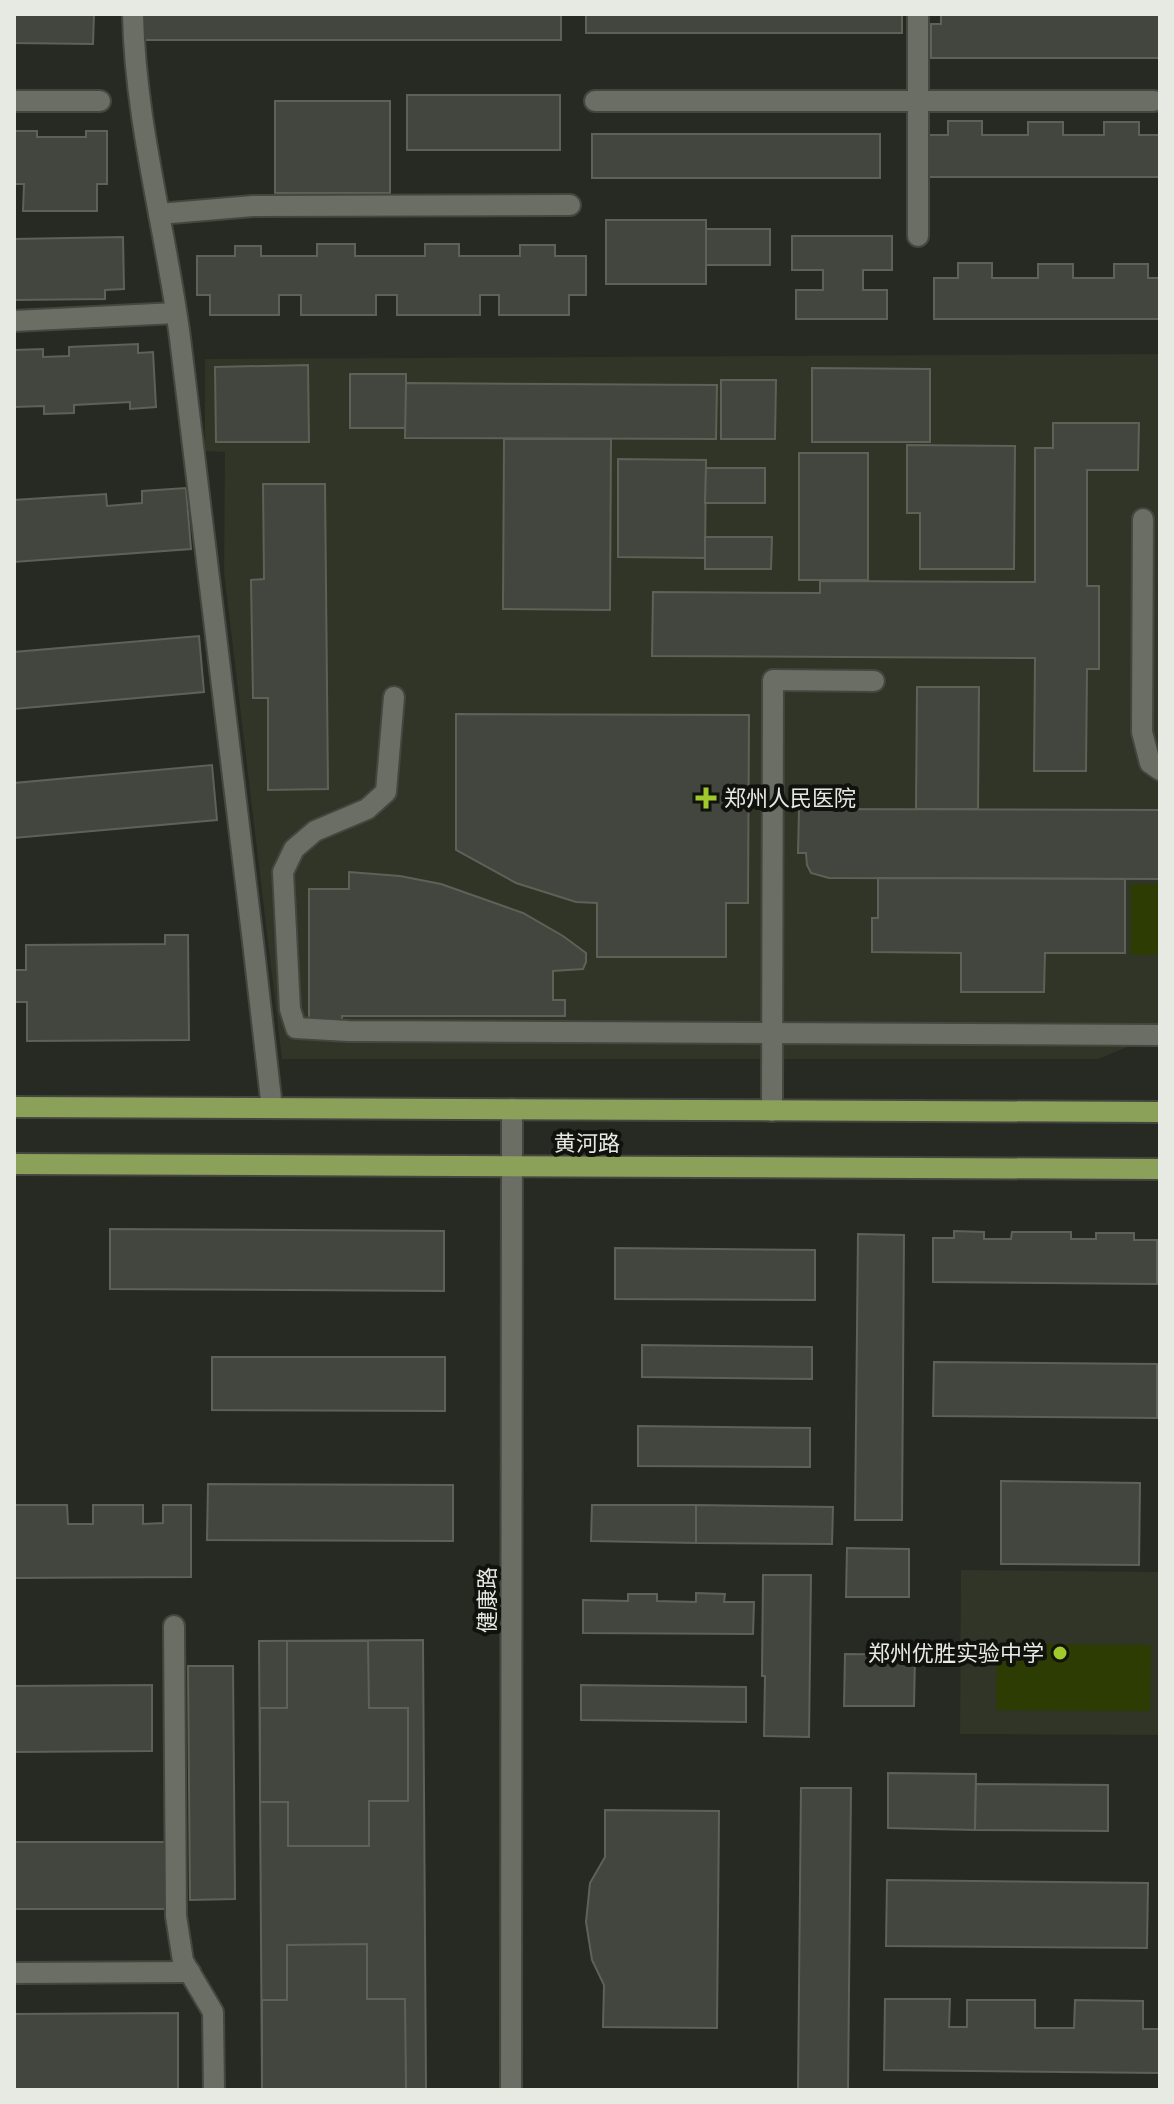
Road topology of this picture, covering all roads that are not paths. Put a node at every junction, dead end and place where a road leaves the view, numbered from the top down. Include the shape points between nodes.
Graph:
1 (133, 14) edge
2 (918, 14) edge
3 (14, 101) edge
4 (100, 101) dead end
5 (595, 101) dead end
6 (918, 101) junction
7 (1154, 101) dead end
8 (570, 205) dead end
9 (159, 214) junction
10 (918, 236) dead end
11 (176, 313) junction
12 (14, 321) edge
13 (1143, 519) dead end
14 (874, 681) dead end
15 (394, 697) dead end
16 (1160, 770) edge
17 (772, 1033) junction
18 (1160, 1035) edge
19 (14, 1107) edge
20 (272, 1108) junction
21 (512, 1109) junction
22 (772, 1111) junction
23 (1160, 1112) edge
24 (14, 1164) edge
25 (511, 1166) junction
26 (1160, 1169) edge
27 (174, 1626) dead end
28 (190, 1972) junction
29 (14, 1973) edge
30 (214, 2090) edge
31 (511, 2090) edge

1 - 9 street via 135,72
2 - 6 street
3 - 4 street
5 - 6 street
6 - 7 street
6 - 10 street
8 - 9 street via 253,206
9 - 11 street
11 - 12 street
11 - 20 street
13 - 16 street via 1142,732 1150,763
14 - 17 street via 773,680
15 - 17 street via 386,792 367,809 315,831 294,849 283,872 290,1009 296,1028
17 - 18 street
17 - 22 street
19 - 20 main road, 黄河路
20 - 21 main road, 黄河路
21 - 22 main road, 黄河路
21 - 25 street, 健康路
22 - 23 main road, 黄河路
24 - 25 main road, 黄河路
25 - 26 main road, 黄河路
25 - 31 street, 健康路
27 - 28 street via 176,1916 183,1961
28 - 29 street
28 - 30 street via 213,2012

